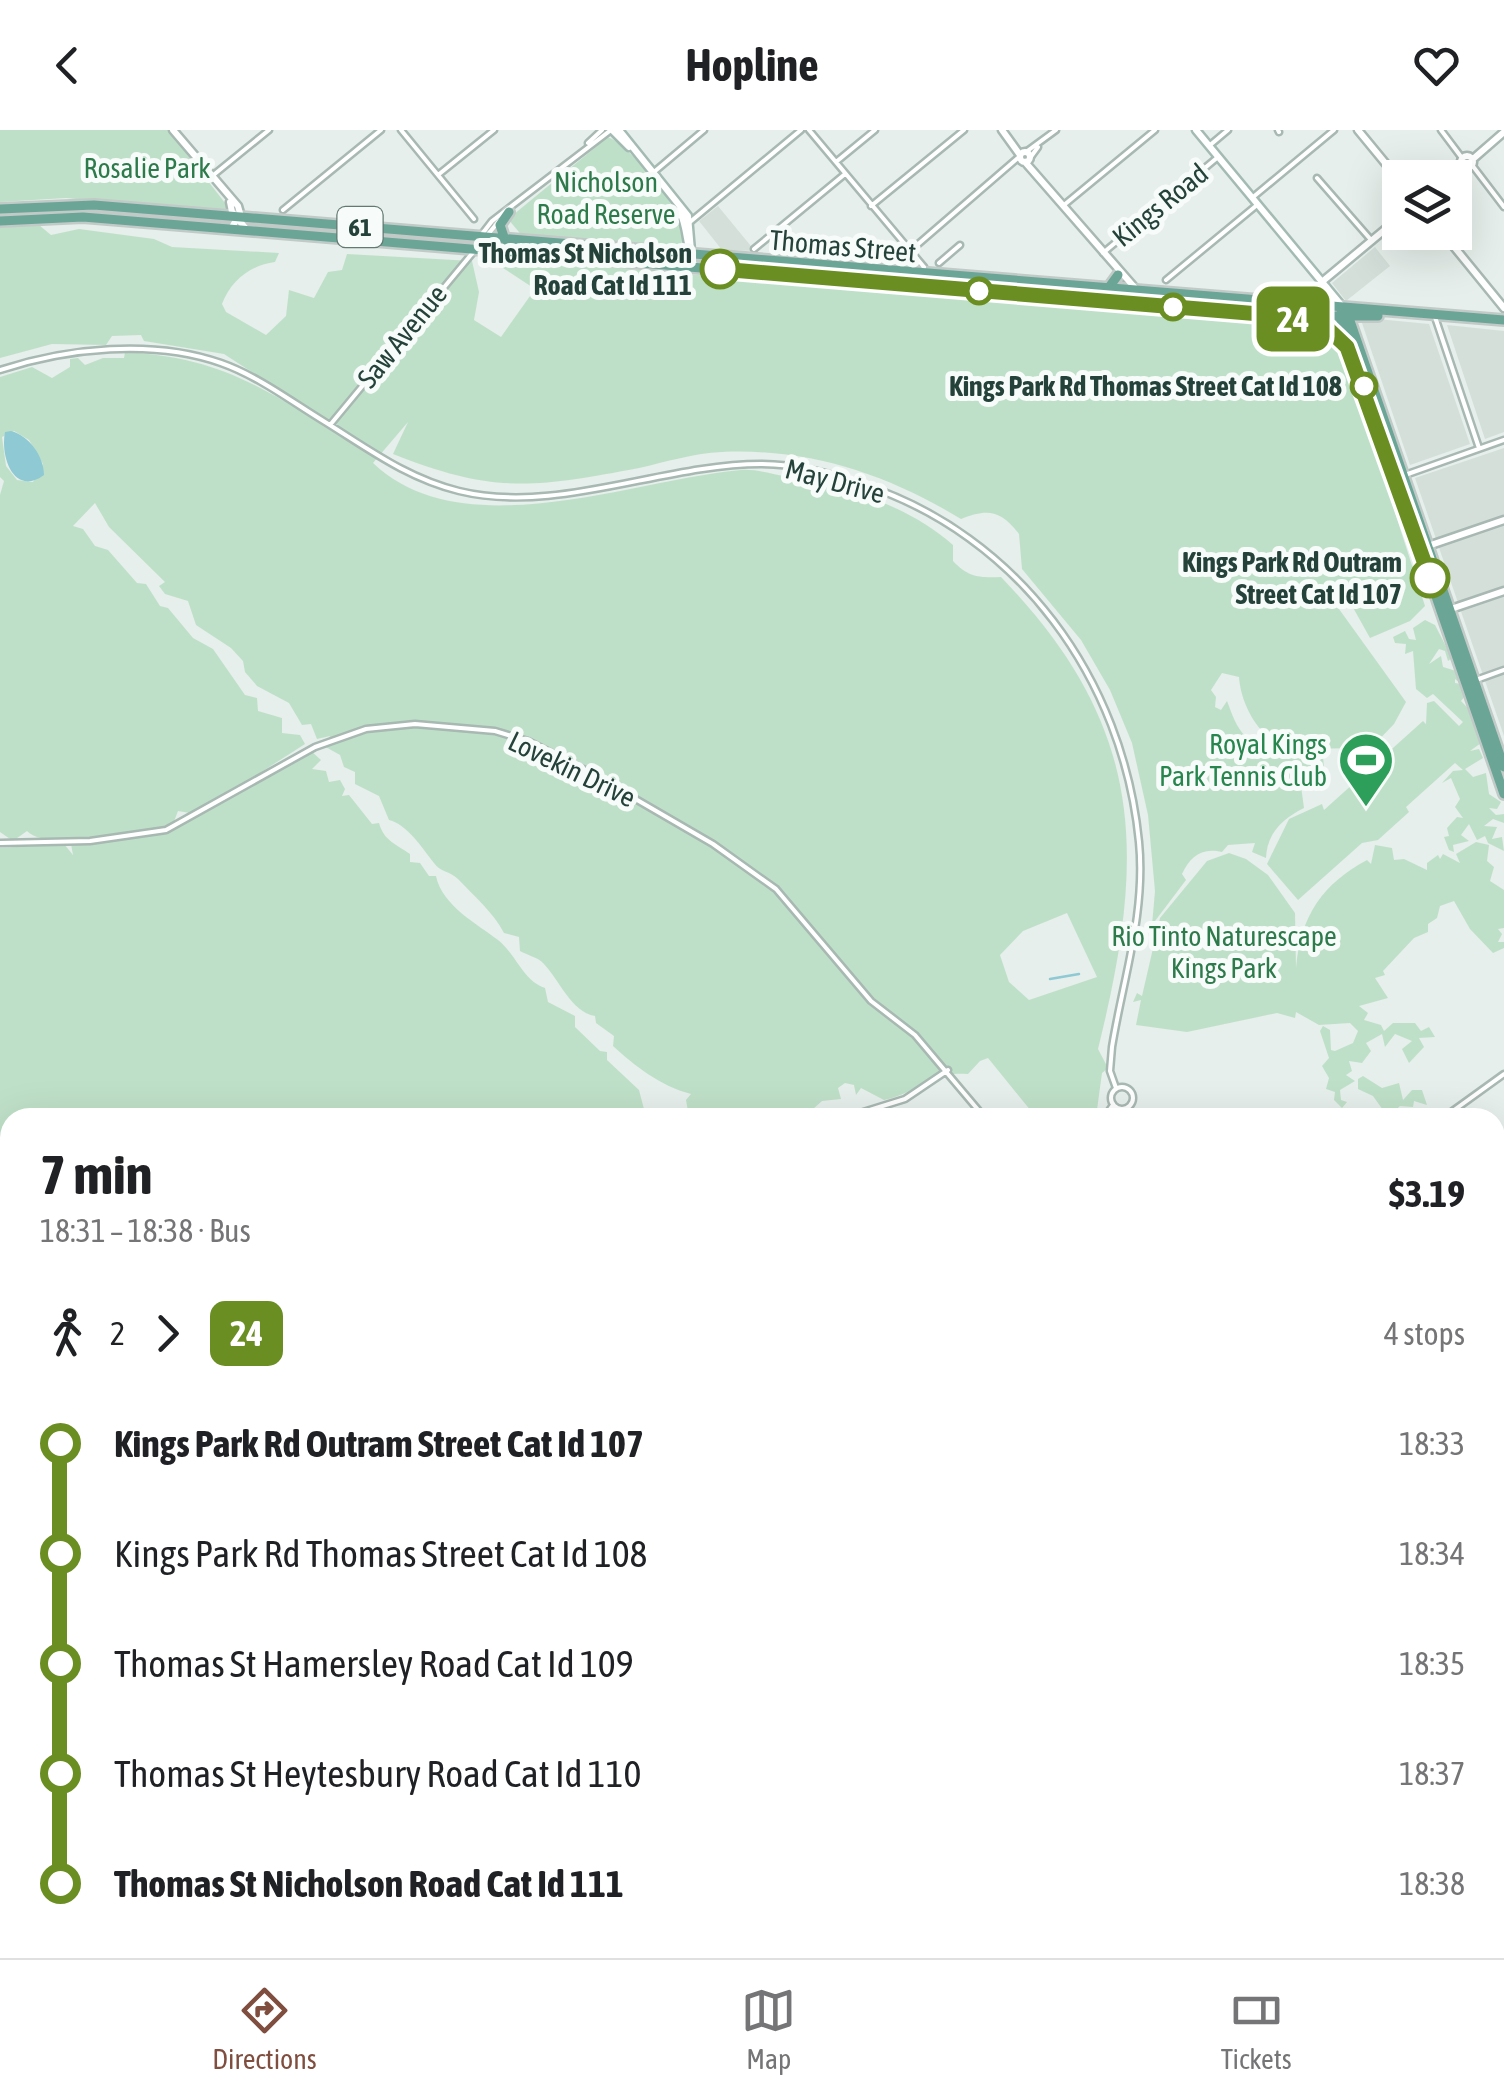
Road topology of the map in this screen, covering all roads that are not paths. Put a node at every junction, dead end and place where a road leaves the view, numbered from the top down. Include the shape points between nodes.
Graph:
1 (172, 130) edge
2 (269, 130) edge
3 (381, 130) edge
4 (401, 130) edge
5 (494, 130) edge
6 (602, 130) edge
7 (614, 130) edge
8 (704, 130) edge
9 (801, 130) edge
10 (809, 130) edge
11 (875, 130) edge
12 (964, 130) edge
13 (1002, 130) edge
14 (1056, 130) edge
15 (1155, 130) edge
16 (1196, 130) edge
17 (1228, 130) edge
18 (1334, 130) edge
19 (1358, 130) edge
20 (1441, 130) edge
21 (1504, 132) edge
22 (1209, 146) junction
23 (586, 147) junction
24 (1025, 157) junction
25 (1218, 158) junction
26 (1383, 160) edge
27 (1465, 160) edge
28 (1470, 160) edge
29 (836, 162) junction
30 (1472, 167) edge
31 (651, 174) junction
32 (845, 174) junction
33 (438, 176) junction
34 (211, 177) junction
35 (1317, 178) dead end
36 (1254, 201) junction
37 (676, 204) junction
38 (1064, 205) junction
39 (871, 206) junction
40 (1504, 207) edge
41 (512, 208) junction
42 (0, 209) edge
43 (283, 210) dead end
44 (238, 217) junction
45 (474, 219) dead end
46 (0, 222) edge
47 (690, 222) junction
48 (231, 229) junction
49 (247, 230) junction
50 (1382, 232) edge
51 (482, 239) junction
52 (1372, 240) junction
53 (506, 241) junction
54 (960, 245) dead end
55 (474, 248) junction
56 (754, 249) dead end
57 (1457, 250) edge
58 (909, 252) junction
59 (1103, 252) junction
60 (689, 254) junction
61 (938, 262) dead end
62 (681, 265) junction
63 (695, 266) junction
64 (1117, 271) junction
65 (923, 275) junction
66 (1166, 280) dead end
67 (916, 285) junction
68 (1323, 285) junction
69 (930, 287) junction
70 (1107, 290) junction
71 (1134, 292) junction
72 (1158, 306) junction
73 (1311, 306) junction
74 (1504, 308) edge
75 (1342, 312) junction
76 (1368, 315) junction
77 (1284, 316) junction
78 (1435, 317) junction
79 (1504, 323) edge
80 (1354, 331) junction
81 (0, 370) edge
82 (1361, 378) junction
83 (330, 425) junction
84 (1504, 440) edge
85 (1479, 448) junction
86 (1400, 476) junction
87 (1504, 520) edge
88 (1424, 548) junction
89 (1504, 591) edge
90 (1446, 611) junction
91 (1504, 670) edge
92 (1471, 682) junction
93 (1486, 743) junction
94 (1502, 750) edge
95 (1499, 765) edge
96 (1504, 794) edge
97 (0, 844) edge
98 (948, 1070) junction
99 (1504, 1074) edge
100 (1116, 1088) junction
101 (1114, 1105) junction
102 (876, 1108) edge
103 (976, 1108) edge
104 (1112, 1108) edge
105 (1127, 1108) joint
106 (1457, 1108) edge

1 - 34 street
2 - 34 street
3 - 43 street
4 - 33 street
5 - 33 street
6 - 23 street
7 - 23 street
7 - 31 street
8 - 31 street
9 - 47 street
10 - 29 street
11 - 29 street
12 - 39 street
13 - 24 street
14 - 24 street
15 - 38 street
16 - 22 street
17 - 22 street
18 - 36 street
19 - 26 street
20 - 27 street
21 - 28 street
22 - 25 street
23 - 41 street
24 - 38 street
24 - 58 street
25 - 36 street
25 - 59 street, Kings Road
29 - 32 street
30 - 40 street
31 - 37 street
32 - 39 street
32 - 56 street
33 - 45 street
34 - 44 street
35 - 52 street
36 - 66 street
36 - 68 street
37 - 47 street
37 - 60 street
38 - 59 street
39 - 58 street
41 - 51 street
41 - 51 street via 486,226
41 - 53 main road via 500,225
42 - 44 main road, Thomas Street / 61 via 94,205
44 - 48 street
44 - 49 street
44 - 51 main road, Thomas Street / 61
46 - 48 main road, Thomas Street / 61 via 65,216
47 - 60 street
48 - 49 main road, Thomas Street / 61
49 - 55 main road, Thomas Street / 61
50 - 52 street
51 - 53 main road, Thomas Street / 61
51 - 55 street, Saw Avenue
52 - 68 street
53 - 60 main road, Thomas Street / 61
54 - 61 street
55 - 62 main road, Thomas Street / 61
55 - 83 street, Saw Avenue
57 - 74 street
58 - 65 street
59 - 64 street
60 - 62 street
60 - 63 street
60 - 65 main road, Thomas Street / 61
62 - 63 main road, Thomas Street / 61
63 - 67 main road, Thomas Street / 61
64 - 70 main road
64 - 71 street
65 - 67 street
65 - 69 street
65 - 70 main road, Thomas Street / 61
67 - 69 main road, Thomas Street / 61
68 - 73 main road via 1322,302
68 - 75 street
69 - 72 main road, Thomas Street / 61
70 - 71 main road, Thomas Street / 61
71 - 72 street via 1137,300
71 - 73 main road, Thomas Street / 61
72 - 77 main road, Thomas Street / 61
73 - 75 main road, Thomas Street / 61
75 - 76 main road, Thomas Street / 61
75 - 77 main road, Thomas Street / 61
75 - 78 main road, Thomas Street / 61
75 - 80 main road
75 - 82 main road
76 - 78 main road, Thomas Street / 61
76 - 80 main road
77 - 82 main road via 1338,334
78 - 79 main road, Thomas Street / 61
78 - 85 street
80 - 86 main road
81 - 83 street, May Drive via 94,352 187,356 252,378
82 - 86 main road
83 - 100 street, May Drive via 413,477 481,495 571,490 715,466 828,473 918,507 1005,565 1082,660 1130,784 1140,895 1112,1048
84 - 85 street
85 - 86 street
86 - 88 main road
87 - 88 street
88 - 90 main road
89 - 90 street
90 - 92 main road
91 - 92 street
92 - 93 main road
92 - 94 main road
93 - 94 street
93 - 95 main road
94 - 95 main road
95 - 96 main road
97 - 98 street, Lovekin Drive via 166,830 315,747 366,728 415,724 496,732 589,772 776,888 870,1001
98 - 102 street via 904,1099
98 - 103 street, Lovekin Drive
99 - 106 street
100 - 101 street
100 - 105 street via 1132,1094
101 - 104 street
101 - 105 street

